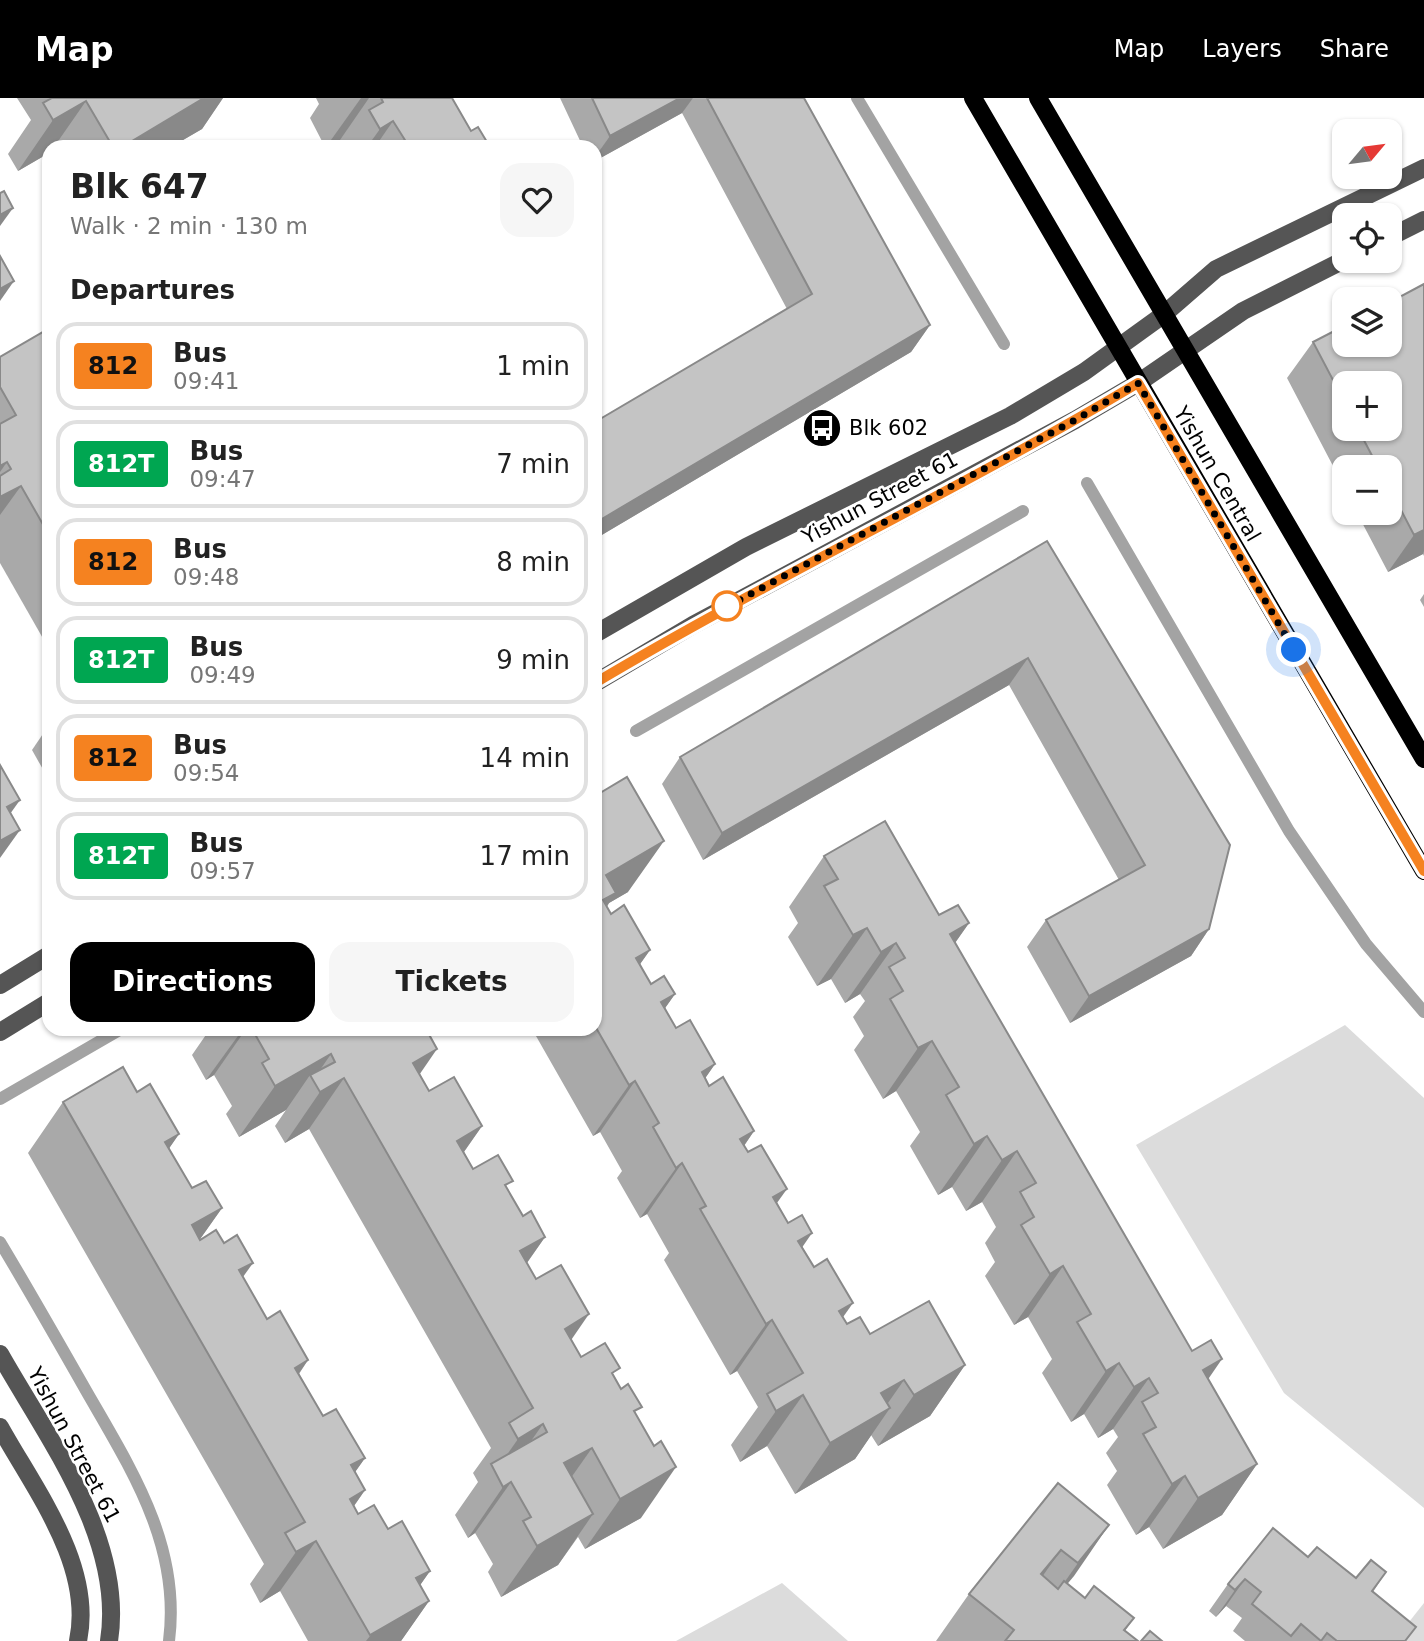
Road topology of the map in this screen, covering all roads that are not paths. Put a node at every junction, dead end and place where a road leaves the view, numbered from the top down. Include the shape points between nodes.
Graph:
1 (973, 98) edge
2 (1038, 98) edge
3 (1424, 168) edge
4 (1424, 220) edge
5 (1402, 231) edge
6 (1332, 266) edge
7 (1163, 315) junction
8 (1118, 348) junction
9 (1185, 351) junction
10 (1138, 383) junction
11 (602, 630) edge
12 (602, 679) edge
13 (1424, 759) edge
14 (1424, 871) edge
15 (42, 959) edge
16 (0, 985) edge
17 (42, 1006) edge
18 (0, 1032) edge
19 (0, 1354) edge
20 (0, 1427) edge
21 (78, 1641) edge
22 (109, 1641) edge

1 - 8 main road, Yishun Central
2 - 7 main road, Yishun Central
3 - 7 street, Yishun Street 61 via 1216,269
4 - 5 street
6 - 9 street, Yishun Street 61 via 1243,311
7 - 8 street, Yishun Street 61
7 - 9 main road, Yishun Central
8 - 10 main road, Yishun Central
8 - 11 street, Yishun Street 61 via 1010,416 746,547
9 - 10 street, Yishun Street 61
9 - 13 main road, Yishun Central
10 - 12 street, Yishun Street 61 via 692,625
10 - 14 main road, Yishun Central
15 - 16 street
17 - 18 street
19 - 22 street, Yishun Street 61 via 92,1518 108,1566 114,1613
20 - 21 street via 75,1568 81,1597

